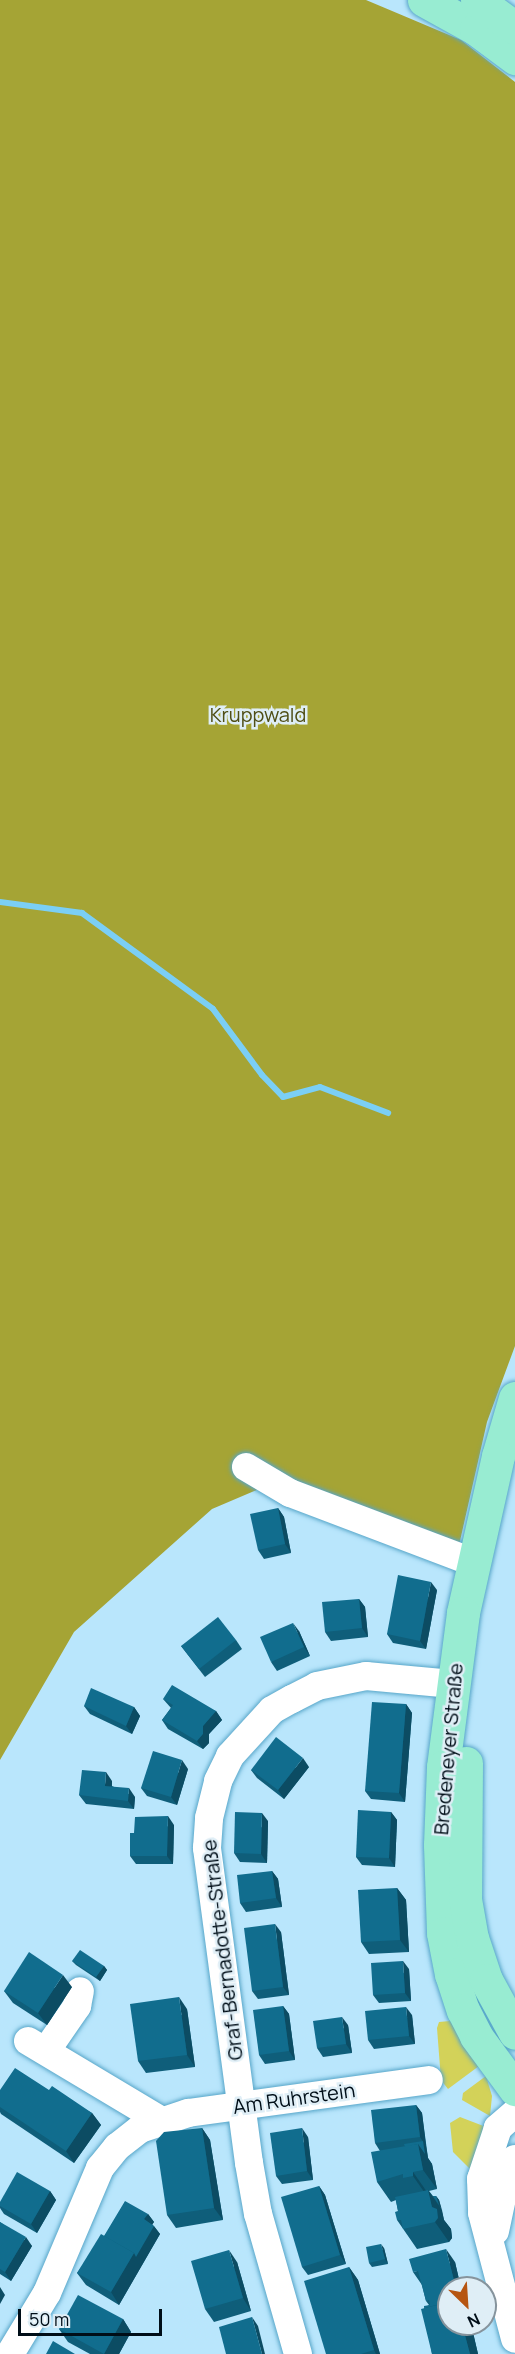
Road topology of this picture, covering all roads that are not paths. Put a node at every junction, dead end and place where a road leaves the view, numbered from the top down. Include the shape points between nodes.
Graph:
1 (424, 0) edge
2 (477, 0) edge
3 (515, 28) edge
4 (515, 58) edge
5 (515, 1398) edge
6 (246, 1467) dead end
7 (515, 1475) edge
8 (473, 1562) junction
9 (453, 1684) junction
10 (80, 1991) dead end
11 (515, 2033) edge
12 (429, 2080) dead end
13 (515, 2089) edge
14 (241, 2105) junction
15 (515, 2113) edge
16 (160, 2120) junction
17 (515, 2159) edge
18 (496, 2263) junction
19 (515, 2339) edge
20 (10, 2354) edge
21 (298, 2354) edge

1 - 4 main road via 476,29
2 - 3 main road
5 - 8 main road, Bredeneyer Straße
6 - 8 street via 290,1493
7 - 11 main road, Bredeneyer Straße via 489,1590 474,1690 465,1769 464,1851 465,1899 472,1938 486,1980
8 - 9 main road, Bredeneyer Straße
9 - 13 main road, Bredeneyer Straße via 443,1767 443,1933 463,2010 476,2036
9 - 14 street, Graf-Bernadotte-Straße via 366,1676 317,1686 272,1710 230,1756 218,1781 207,1848
10 - 16 street via 77,2006 37,2046
12 - 14 street, Am Ruhrstein
14 - 16 street, Am Ruhrstein
14 - 21 street, Graf-Bernadotte-Straße via 258,2214
15 - 18 street via 498,2128 481,2179 482,2213
16 - 20 street, Am Ruhrstein via 140,2128 100,2168 47,2293
17 - 18 street via 497,2211
18 - 19 street

